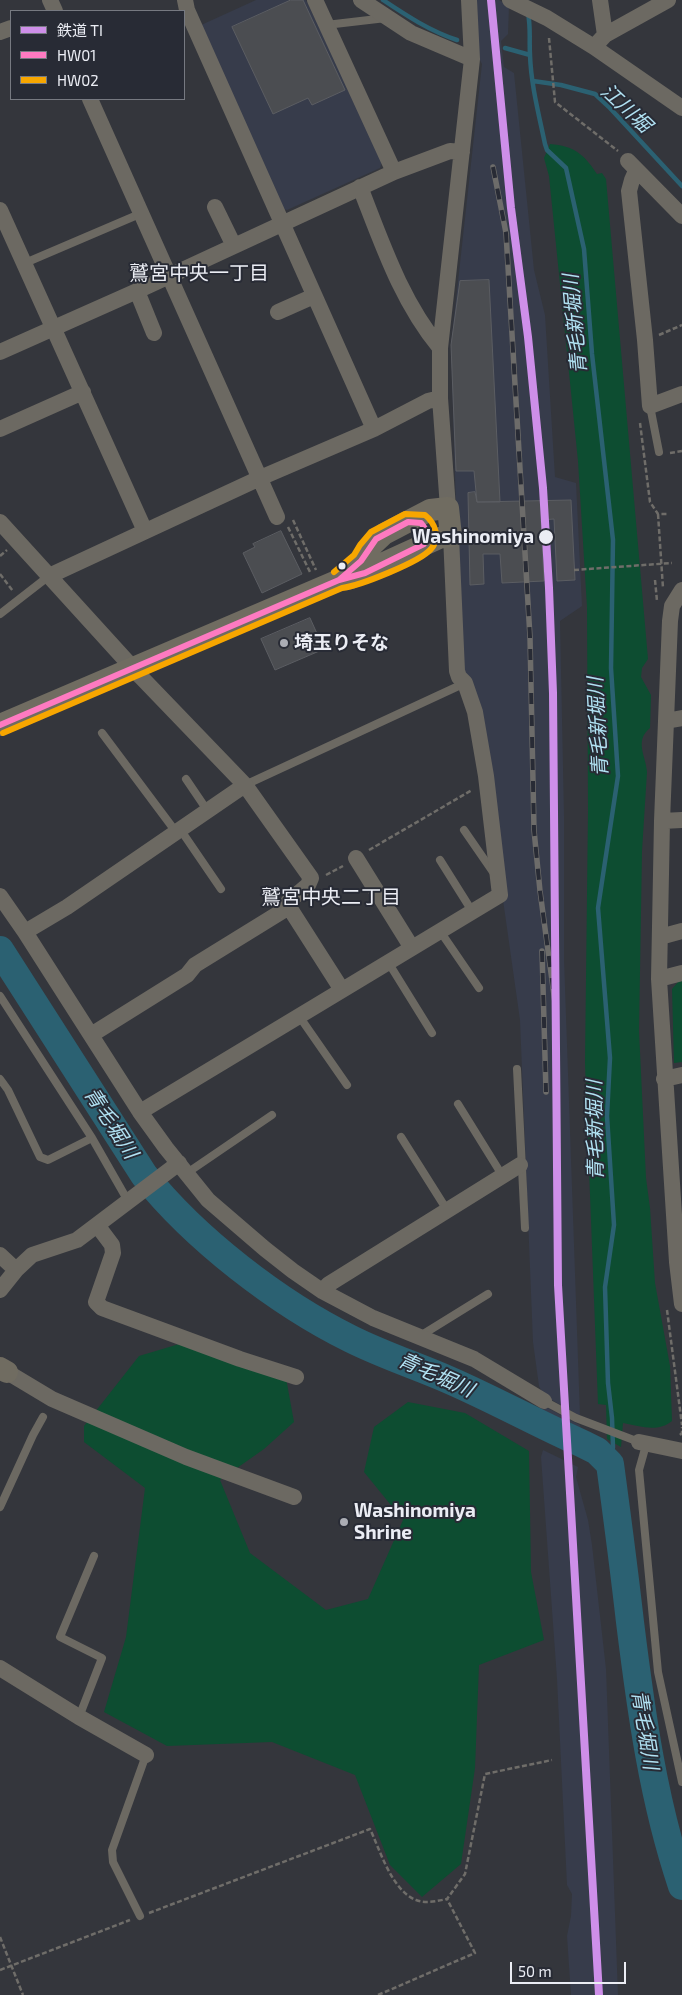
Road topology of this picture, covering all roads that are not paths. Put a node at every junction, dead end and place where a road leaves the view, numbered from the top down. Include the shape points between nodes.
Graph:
1 (184, 0) edge
2 (315, 0) edge
3 (361, 0) edge
4 (469, 0) edge
5 (600, 0) edge
6 (668, 0) edge
7 (510, 1) edge
8 (388, 18) junction
9 (326, 25) junction
10 (600, 41) junction
11 (472, 59) junction
12 (90, 100) edge
13 (682, 108) edge
14 (462, 152) junction
15 (394, 172) junction
16 (360, 187) junction
17 (215, 207) dead end
18 (0, 210) edge
19 (142, 213) junction
20 (682, 216) edge
21 (282, 224) junction
22 (234, 246) junction
23 (25, 263) junction
24 (170, 276) junction
25 (137, 291) junction
26 (314, 296) junction
27 (278, 312) dead end
28 (53, 328) junction
29 (154, 333) dead end
30 (440, 348) junction
31 (0, 352) edge
32 (83, 392) junction
33 (682, 394) edge
34 (440, 398) junction
35 (650, 406) junction
36 (0, 429) edge
37 (374, 429) junction
38 (659, 452) dead end
39 (260, 478) junction
40 (448, 508) junction
41 (284, 516) road end
42 (0, 522) edge
43 (408, 522) junction
44 (145, 531) junction
45 (450, 536) junction
46 (422, 546) junction
47 (49, 576) junction
48 (328, 576) junction
49 (682, 590) edge
50 (682, 603) edge
51 (0, 614) edge
52 (670, 616) junction
53 (134, 669) junction
54 (465, 682) junction
55 (674, 720) edge
56 (0, 726) edge
57 (102, 733) dead end
58 (186, 779) dead end
59 (245, 785) junction
60 (207, 810) junction
61 (682, 820) edge
62 (662, 821) junction
63 (464, 830) dead end
64 (178, 831) junction
65 (356, 858) road end
66 (440, 860) dead end
67 (498, 880) junction
68 (221, 889) dead end
69 (0, 896) edge
70 (289, 907) junction
71 (472, 911) junction
72 (440, 931) junction
73 (682, 931) edge
74 (25, 932) junction
75 (660, 938) junction
76 (412, 948) junction
77 (388, 962) junction
78 (682, 973) edge
79 (659, 980) junction
80 (479, 988) dead end
81 (342, 990) junction
82 (0, 996) edge
83 (299, 1016) junction
84 (432, 1033) dead end
85 (91, 1035) junction
86 (517, 1069) dead end
87 (682, 1075) edge
88 (0, 1079) edge
89 (664, 1079) junction
90 (347, 1085) dead end
91 (458, 1104) dead end
92 (140, 1112) junction
93 (272, 1115) dead end
94 (401, 1137) dead end
95 (92, 1138) junction
96 (520, 1164) junction
97 (179, 1168) junction
98 (502, 1175) junction
99 (131, 1199) junction
100 (446, 1210) junction
101 (97, 1225) junction
102 (525, 1228) dead end
103 (0, 1255) edge
104 (679, 1262) edge
105 (16, 1270) junction
106 (0, 1290) edge
107 (322, 1291) junction
108 (488, 1294) dead end
109 (674, 1306) edge
110 (421, 1338) junction
111 (4, 1370) edge
112 (296, 1378) dead end
113 (544, 1401) joint
114 (43, 1417) dead end
115 (638, 1442) junction
116 (681, 1443) edge
117 (294, 1497) dead end
118 (0, 1507) edge
119 (94, 1556) dead end
120 (0, 1668) edge
121 (79, 1717) junction
122 (146, 1755) joint
123 (682, 1782) edge
124 (140, 1916) road end

1 - 21 street
2 - 9 street
3 - 8 street
4 - 11 street
5 - 10 street
6 - 10 street
7 - 10 street
8 - 9 lane
8 - 11 street via 423,40
9 - 15 street
10 - 13 street
11 - 14 street
12 - 19 street
14 - 15 street via 450,151
14 - 30 street
15 - 16 street
16 - 21 street
16 - 30 street via 400,288
17 - 22 street
18 - 23 street
19 - 23 lane
19 - 24 street
20 - 35 street via 632,166 629,191
21 - 22 street
21 - 26 street
22 - 24 street
23 - 28 street
24 - 25 street
24 - 39 street
25 - 28 street
25 - 29 street
26 - 27 street
26 - 37 street
28 - 31 street
28 - 32 street
30 - 34 street
32 - 36 street
32 - 44 street
33 - 35 street
34 - 37 street
34 - 40 street
35 - 38 lane
37 - 39 street
39 - 41 street
39 - 44 street
40 - 43 main road via 430,510
40 - 45 main road
42 - 47 street
43 - 46 main road via 421,524 427,531 428,537
43 - 48 main road via 376,539 361,561
44 - 47 street
45 - 46 main road
45 - 54 street via 457,671
46 - 48 main road via 351,578
47 - 51 lane
47 - 53 street
48 - 53 main road
49 - 52 street
50 - 52 street
52 - 55 street
53 - 56 main road
53 - 59 street
54 - 59 lane
54 - 67 street via 475,712
55 - 62 street
57 - 64 lane
58 - 60 lane
59 - 60 street
59 - 70 street via 311,878 311,882 288,902
60 - 64 street
61 - 62 street
62 - 75 street
63 - 67 lane
64 - 68 lane
64 - 74 street
65 - 76 street
66 - 71 lane
67 - 71 street via 500,894
69 - 74 street
70 - 81 street
70 - 85 street via 194,965 187,975
71 - 72 street
72 - 76 street
72 - 80 lane
73 - 75 street
74 - 85 street
75 - 79 street
76 - 77 street
77 - 81 street
77 - 84 lane
78 - 79 street
79 - 89 street
81 - 83 street
82 - 95 lane
83 - 90 lane
83 - 92 street
85 - 92 street
86 - 96 lane
87 - 89 street
88 - 95 lane via 40,1157 48,1160
89 - 104 street
91 - 98 lane
92 - 97 street
93 - 97 lane
94 - 100 lane
95 - 99 lane
96 - 98 street
96 - 102 lane
97 - 99 street
97 - 107 street via 208,1200
98 - 100 street
99 - 101 street
100 - 107 street
101 - 105 street via 77,1240 32,1255
101 - 112 street via 112,1245 113,1253 96,1302 102,1308
103 - 105 street
104 - 109 street
105 - 106 street
107 - 110 street via 373,1318
108 - 110 lane
110 - 113 street via 474,1359
111 - 117 street via 52,1399 186,1457
113 - 115 lane via 576,1418
114 - 118 lane
115 - 116 street
115 - 123 lane via 658,1672
119 - 121 lane via 60,1637 102,1658
120 - 121 street
121 - 122 street
122 - 124 lane via 112,1850 113,1862

